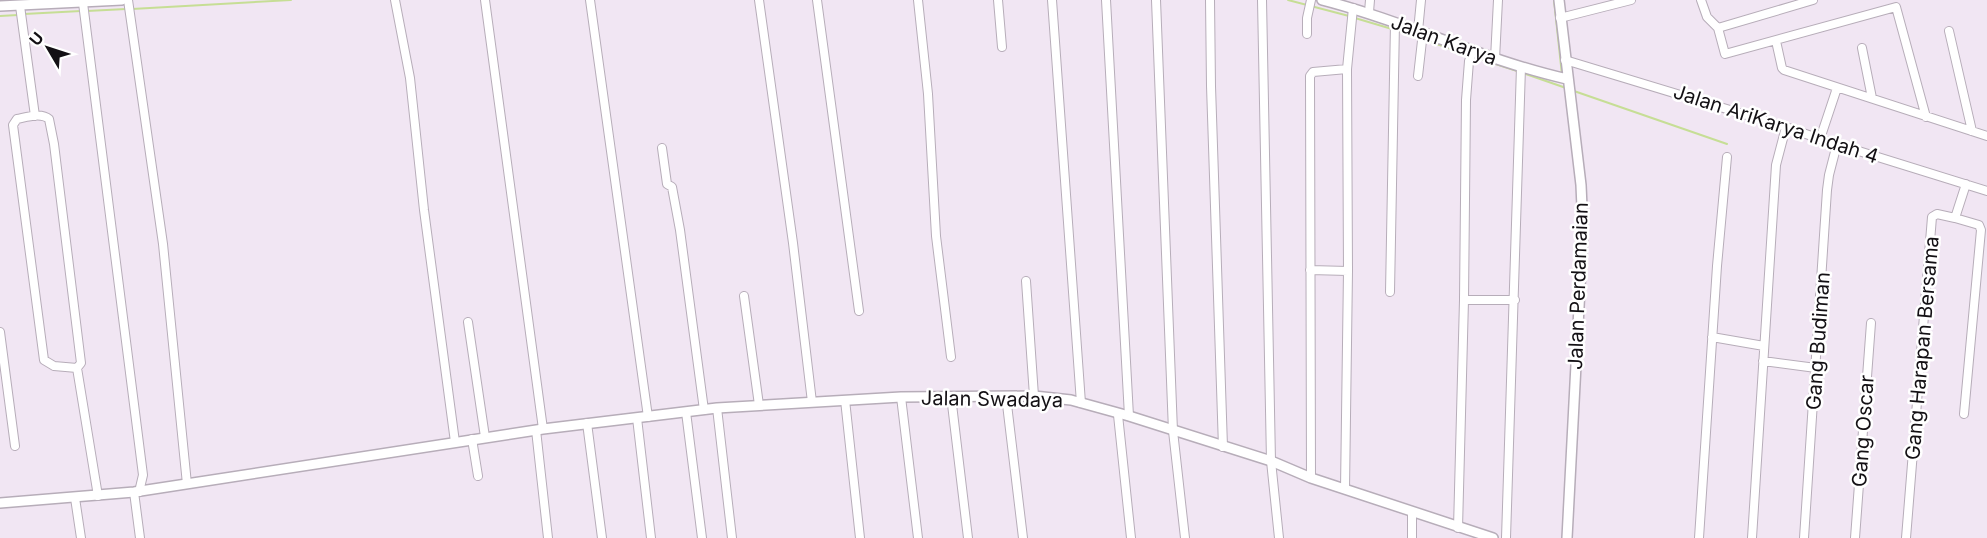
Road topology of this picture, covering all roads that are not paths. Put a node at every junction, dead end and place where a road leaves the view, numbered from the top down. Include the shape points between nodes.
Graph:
1 (395, 0) edge
2 (485, 0) edge
3 (590, 0) edge
4 (759, 0) edge
5 (817, 0) edge
6 (918, 0) edge
7 (998, 0) edge
8 (1052, 0) edge
9 (1106, 0) edge
10 (1156, 0) edge
11 (1210, 0) edge
12 (1262, 0) edge
13 (1322, 0) edge
14 (1370, 0) edge
15 (1421, 0) edge
16 (1498, 0) edge
17 (1558, 0) edge
18 (1631, 0) edge
19 (1701, 0) edge
20 (1813, 0) edge
21 (126, 2) edge
22 (1310, 3) edge
23 (0, 6) edge
24 (17, 8) edge
25 (83, 8) junction
26 (1353, 10) junction
27 (1369, 12) junction
28 (1560, 18) junction
29 (1395, 27) junction
30 (1718, 27) junction
31 (1949, 31) dead end
32 (1420, 32) junction
33 (1307, 34) dead end
34 (1776, 41) junction
35 (1002, 47) dead end
36 (1862, 48) dead end
37 (1471, 56) junction
38 (1495, 59) junction
39 (1565, 60) junction
40 (1347, 69) junction
41 (1520, 72) junction
42 (1418, 76) dead end
43 (1565, 79) junction
44 (1837, 88) junction
45 (1872, 98) junction
46 (35, 116) junction
47 (1926, 117) junction
48 (1786, 127) junction
49 (1972, 131) junction
50 (1987, 136) edge
51 (1820, 139) junction
52 (1837, 144) junction
53 (662, 148) dead end
54 (1727, 157) dead end
55 (1966, 184) junction
56 (1987, 191) edge
57 (1955, 218) junction
58 (1310, 270) junction
59 (1348, 271) junction
60 (1026, 281) dead end
61 (1390, 292) dead end
62 (744, 296) dead end
63 (1464, 300) junction
64 (1515, 300) junction
65 (859, 311) dead end
66 (468, 322) dead end
67 (1871, 323) dead end
68 (0, 332) edge
69 (1712, 337) junction
70 (1764, 346) junction
71 (951, 357) dead end
72 (1763, 362) junction
73 (77, 368) junction
74 (1816, 368) junction
75 (951, 396) junction
76 (1006, 396) junction
77 (1034, 396) junction
78 (901, 397) junction
79 (845, 400) junction
80 (812, 402) junction
81 (1081, 403) junction
82 (759, 405) junction
83 (717, 408) junction
84 (704, 410) junction
85 (686, 412) junction
86 (1118, 414) junction
87 (1964, 414) dead end
88 (1129, 416) junction
89 (648, 417) junction
90 (637, 418) junction
91 (587, 423) junction
92 (539, 429) junction
93 (1173, 431) junction
94 (485, 437) junction
95 (472, 439) junction
96 (455, 442) junction
97 (15, 446) dead end
98 (1223, 447) junction
99 (1271, 461) junction
100 (478, 476) dead end
101 (1311, 478) junction
102 (187, 484) junction
103 (1344, 489) junction
104 (137, 492) junction
105 (98, 496) junction
106 (75, 498) junction
107 (0, 503) edge
108 (1412, 513) junction
109 (1458, 528) junction
110 (1468, 534) edge
111 (81, 538) edge
112 (140, 538) edge
113 (548, 538) edge
114 (602, 538) edge
115 (651, 538) edge
116 (702, 538) edge
117 (732, 538) edge
118 (860, 538) edge
119 (918, 538) edge
120 (968, 538) edge
121 (1023, 538) edge
122 (1131, 538) edge
123 (1185, 538) edge
124 (1279, 538) edge
125 (1412, 538) edge
126 (1493, 538) edge
127 (1506, 538) edge
128 (1567, 538) edge
129 (1699, 538) edge
130 (1752, 538) edge
131 (1804, 538) edge
132 (1855, 538) edge
133 (1906, 538) edge

1 - 96 street via 410,78
2 - 92 street
3 - 89 street
4 - 80 street
5 - 65 street
6 - 71 street via 936,236
7 - 35 street
8 - 81 street
9 - 88 street
10 - 93 street
11 - 98 street
12 - 99 street
13 - 26 street, Jalan Karya
14 - 27 street
15 - 32 street
16 - 38 street
17 - 28 street, Jalan Perdamaian
18 - 28 street
19 - 30 street via 1707,17
20 - 30 street
21 - 25 street
21 - 102 street via 163,244
22 - 33 street
23 - 24 street
24 - 25 street
24 - 46 street
25 - 104 street via 143,475
26 - 27 street, Jalan Karya
26 - 40 street
27 - 29 street, Jalan Karya
28 - 39 street, Jalan Perdamaian
29 - 32 street, Jalan Karya
29 - 61 street
30 - 34 street via 1725,54
31 - 49 street
32 - 37 street, Jalan Karya
32 - 42 street
34 - 44 street via 1783,69
34 - 47 street via 1896,8
36 - 45 street
37 - 38 street, Jalan Karya
37 - 63 street via 1466,100
38 - 41 street, Jalan Karya
39 - 43 street, Jalan Perdamaian
39 - 48 street, Jalan AriKarya Indah 4
40 - 58 street via 1313,72 1310,76
40 - 59 street
41 - 43 street, Jalan Karya
41 - 64 street
43 - 128 street, Jalan Perdamaian via 1581,185 1583,247
44 - 45 street
44 - 51 street
45 - 47 street
46 - 73 street via 49,119 54,144 81,363
46 - 73 street via 17,119 13,125 44,360 54,366
47 - 49 street
48 - 51 street, Jalan AriKarya Indah 4
48 - 70 street via 1776,165
49 - 50 street
51 - 52 street, Jalan AriKarya Indah 4
52 - 55 street, Jalan AriKarya Indah 4
52 - 74 street, Gang Budiman via 1827,190
53 - 84 street via 666,181 672,187 680,230
54 - 69 street
55 - 56 street, Jalan AriKarya Indah 4
55 - 57 street, Gang Harapan Bersama
57 - 87 street via 1979,225 1981,230
57 - 133 street, Gang Harapan Bersama via 1937,214 1932,217
58 - 59 street
58 - 101 street
59 - 103 street
60 - 77 street
62 - 82 street
63 - 64 street
63 - 109 street
64 - 127 street
66 - 94 street
67 - 132 street, Gang Oscar
68 - 97 street
69 - 70 street
69 - 129 street
70 - 72 street
72 - 74 street
72 - 130 street
73 - 105 street
74 - 131 street, Gang Budiman
75 - 76 street, Jalan Swadaya
75 - 78 street, Jalan Swadaya
75 - 120 street
76 - 77 street, Jalan Swadaya
76 - 121 street
77 - 81 street, Jalan Swadaya
78 - 79 street, Jalan Swadaya
78 - 119 street
79 - 80 street, Jalan Swadaya
79 - 118 street
80 - 82 street, Jalan Swadaya
81 - 86 street, Jalan Swadaya
82 - 83 street, Jalan Swadaya
83 - 84 street, Jalan Swadaya
83 - 117 street
84 - 85 street, Jalan Swadaya
85 - 89 street, Jalan Swadaya
85 - 116 street
86 - 88 street, Jalan Swadaya
86 - 122 street
88 - 93 street, Jalan Swadaya
89 - 90 street, Jalan Swadaya
90 - 91 street, Jalan Swadaya
90 - 115 street
91 - 92 street, Jalan Swadaya
91 - 114 street
92 - 94 street, Jalan Swadaya
92 - 113 street
93 - 98 street, Jalan Swadaya
93 - 123 street
94 - 95 street, Jalan Swadaya
95 - 96 street, Jalan Swadaya
95 - 100 street
96 - 102 street, Jalan Swadaya
98 - 99 street, Jalan Swadaya
99 - 101 street, Jalan Swadaya
99 - 124 street
101 - 103 street, Jalan Swadaya
102 - 104 street, Jalan Swadaya
103 - 108 street, Jalan Swadaya
104 - 105 street, Jalan Swadaya
104 - 112 street
105 - 106 street, Jalan Swadaya
106 - 107 street, Jalan Swadaya
106 - 111 street
108 - 109 street, Jalan Swadaya
108 - 125 street
109 - 110 street, Jalan Swadaya
110 - 126 street, Jalan Swadaya

